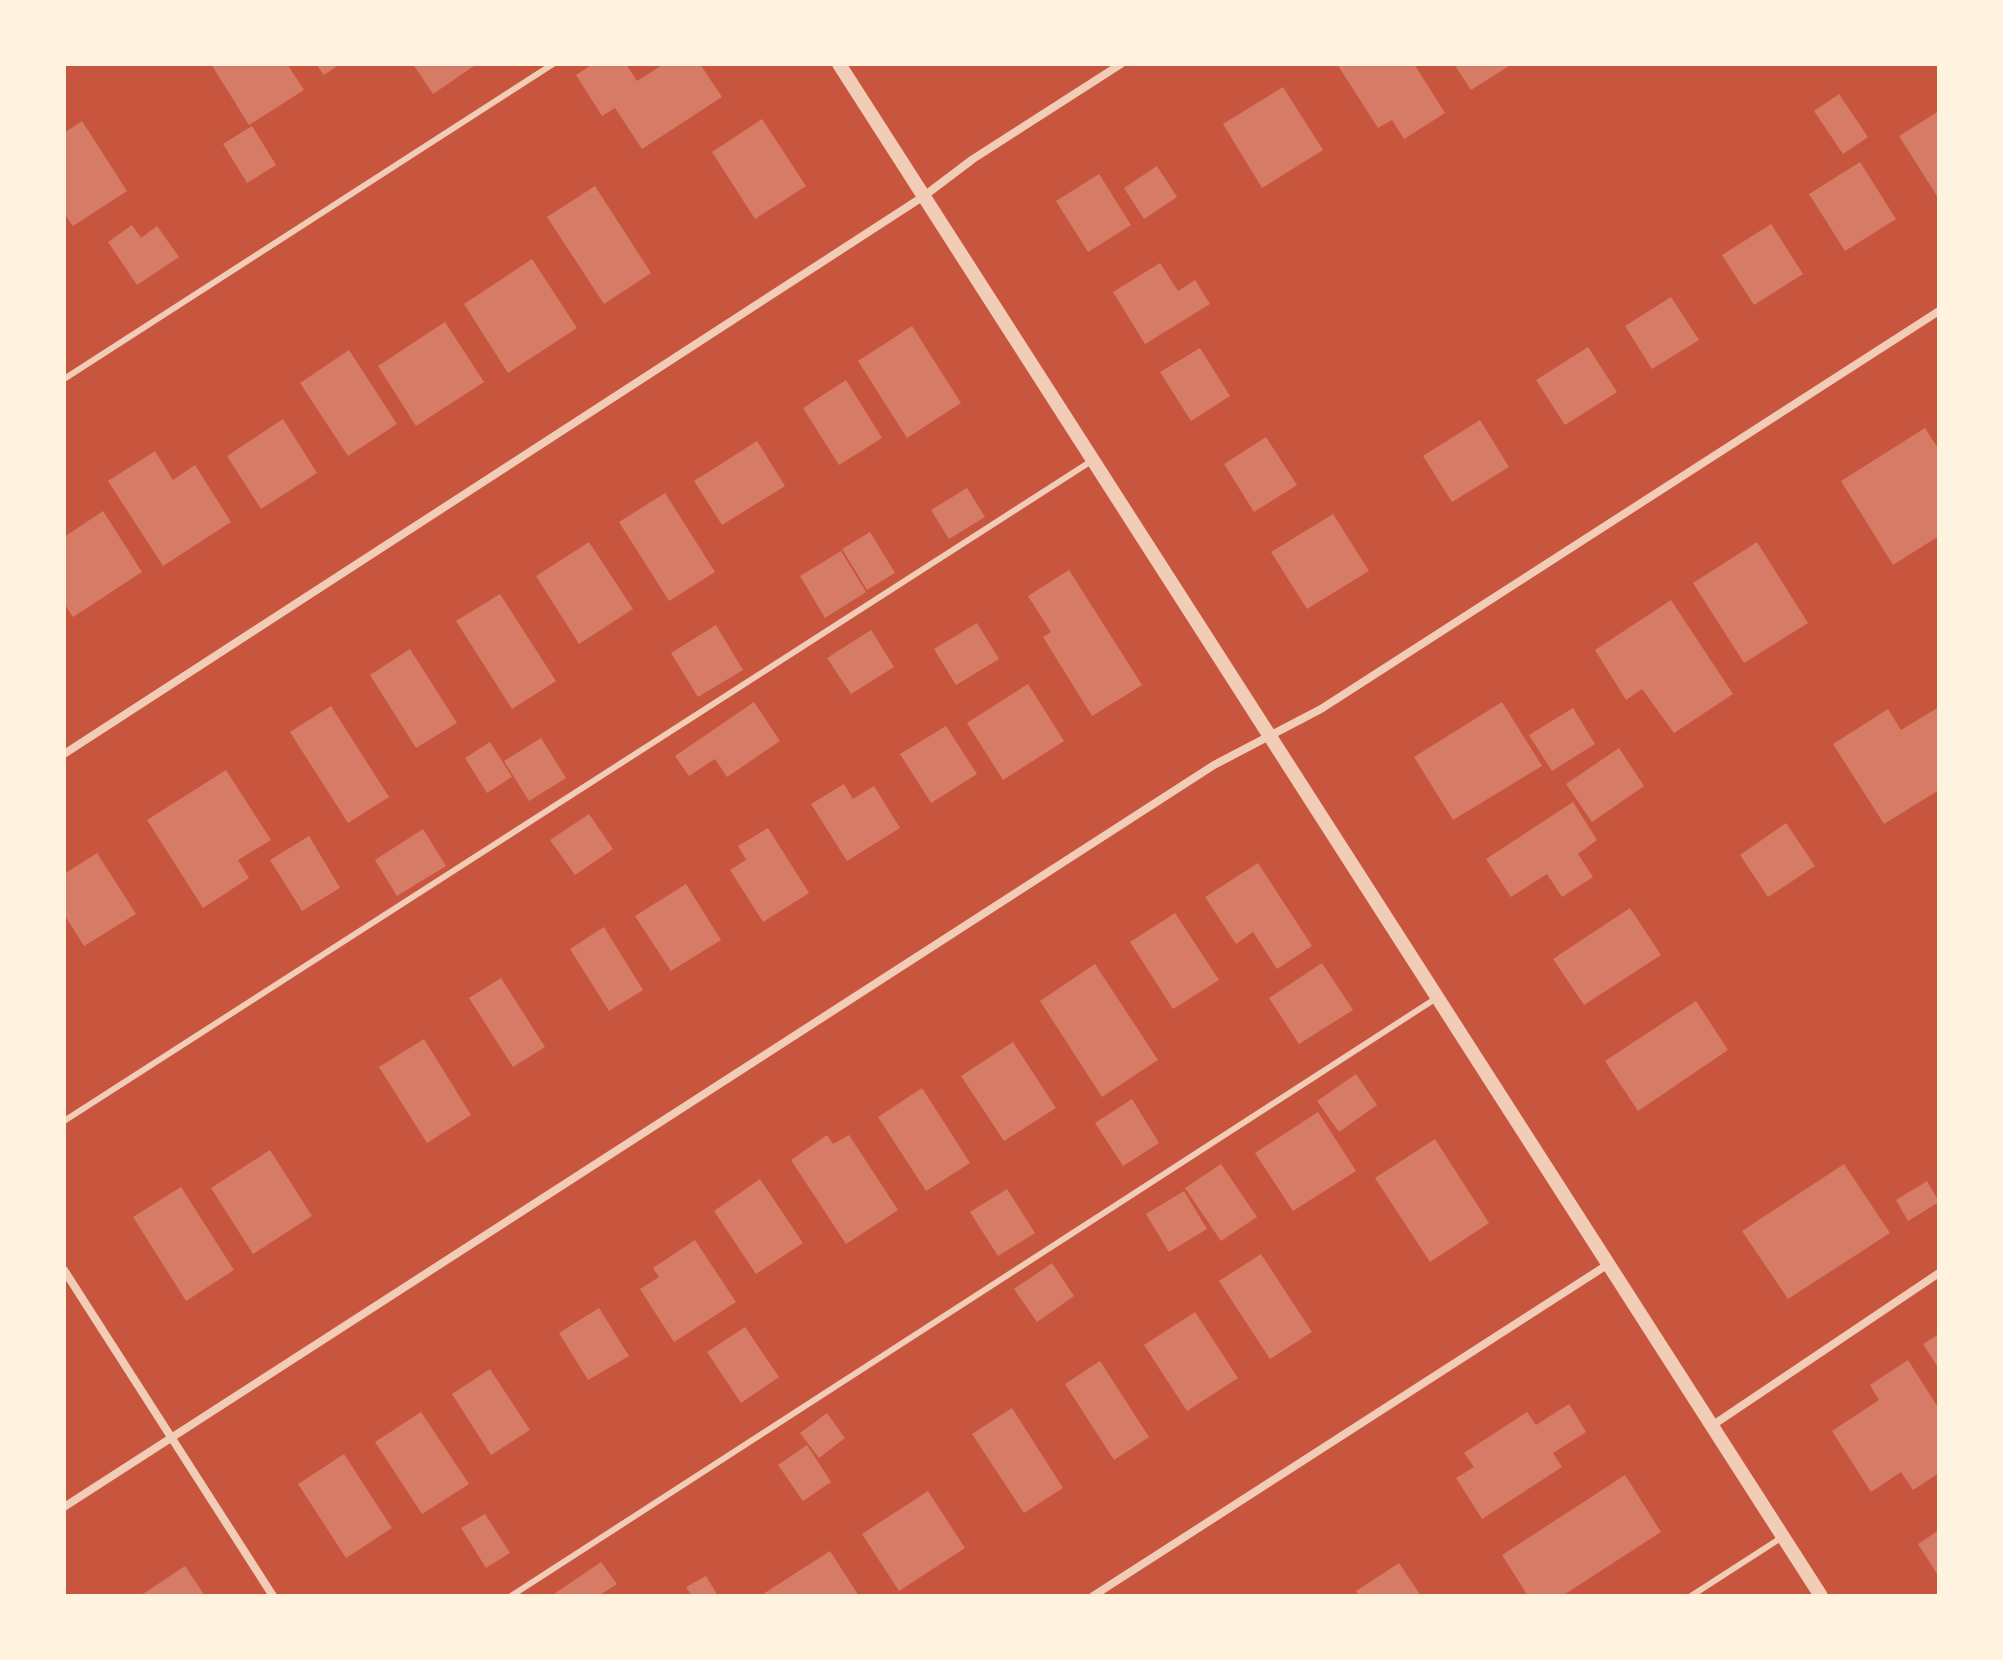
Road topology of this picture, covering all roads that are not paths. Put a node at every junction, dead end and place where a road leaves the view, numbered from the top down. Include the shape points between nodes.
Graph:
1 (553, 64) edge
2 (839, 64) edge
3 (1121, 64) edge
4 (924, 196) junction
5 (1939, 311) edge
6 (64, 379) edge
7 (1093, 460) junction
8 (1268, 736) junction
9 (64, 754) edge
10 (1438, 997) junction
11 (64, 1121) edge
12 (1607, 1265) junction
13 (64, 1270) edge
14 (1939, 1273) edge
15 (1713, 1425) junction
16 (172, 1438) junction
17 (64, 1507) edge
18 (1784, 1536) junction
19 (273, 1596) edge
20 (511, 1596) edge
21 (1093, 1596) edge
22 (1691, 1596) edge
23 (1821, 1596) edge

1 - 6 lane
2 - 4 street
3 - 4 street
4 - 7 street
4 - 9 street
5 - 8 street via 1335,700
7 - 8 street
7 - 11 lane
8 - 10 street
8 - 16 street via 1214,765
10 - 12 street
10 - 20 lane
12 - 15 street
12 - 21 street
13 - 16 street
14 - 15 street
15 - 18 street
16 - 17 street
16 - 19 street
18 - 22 lane
18 - 23 street

